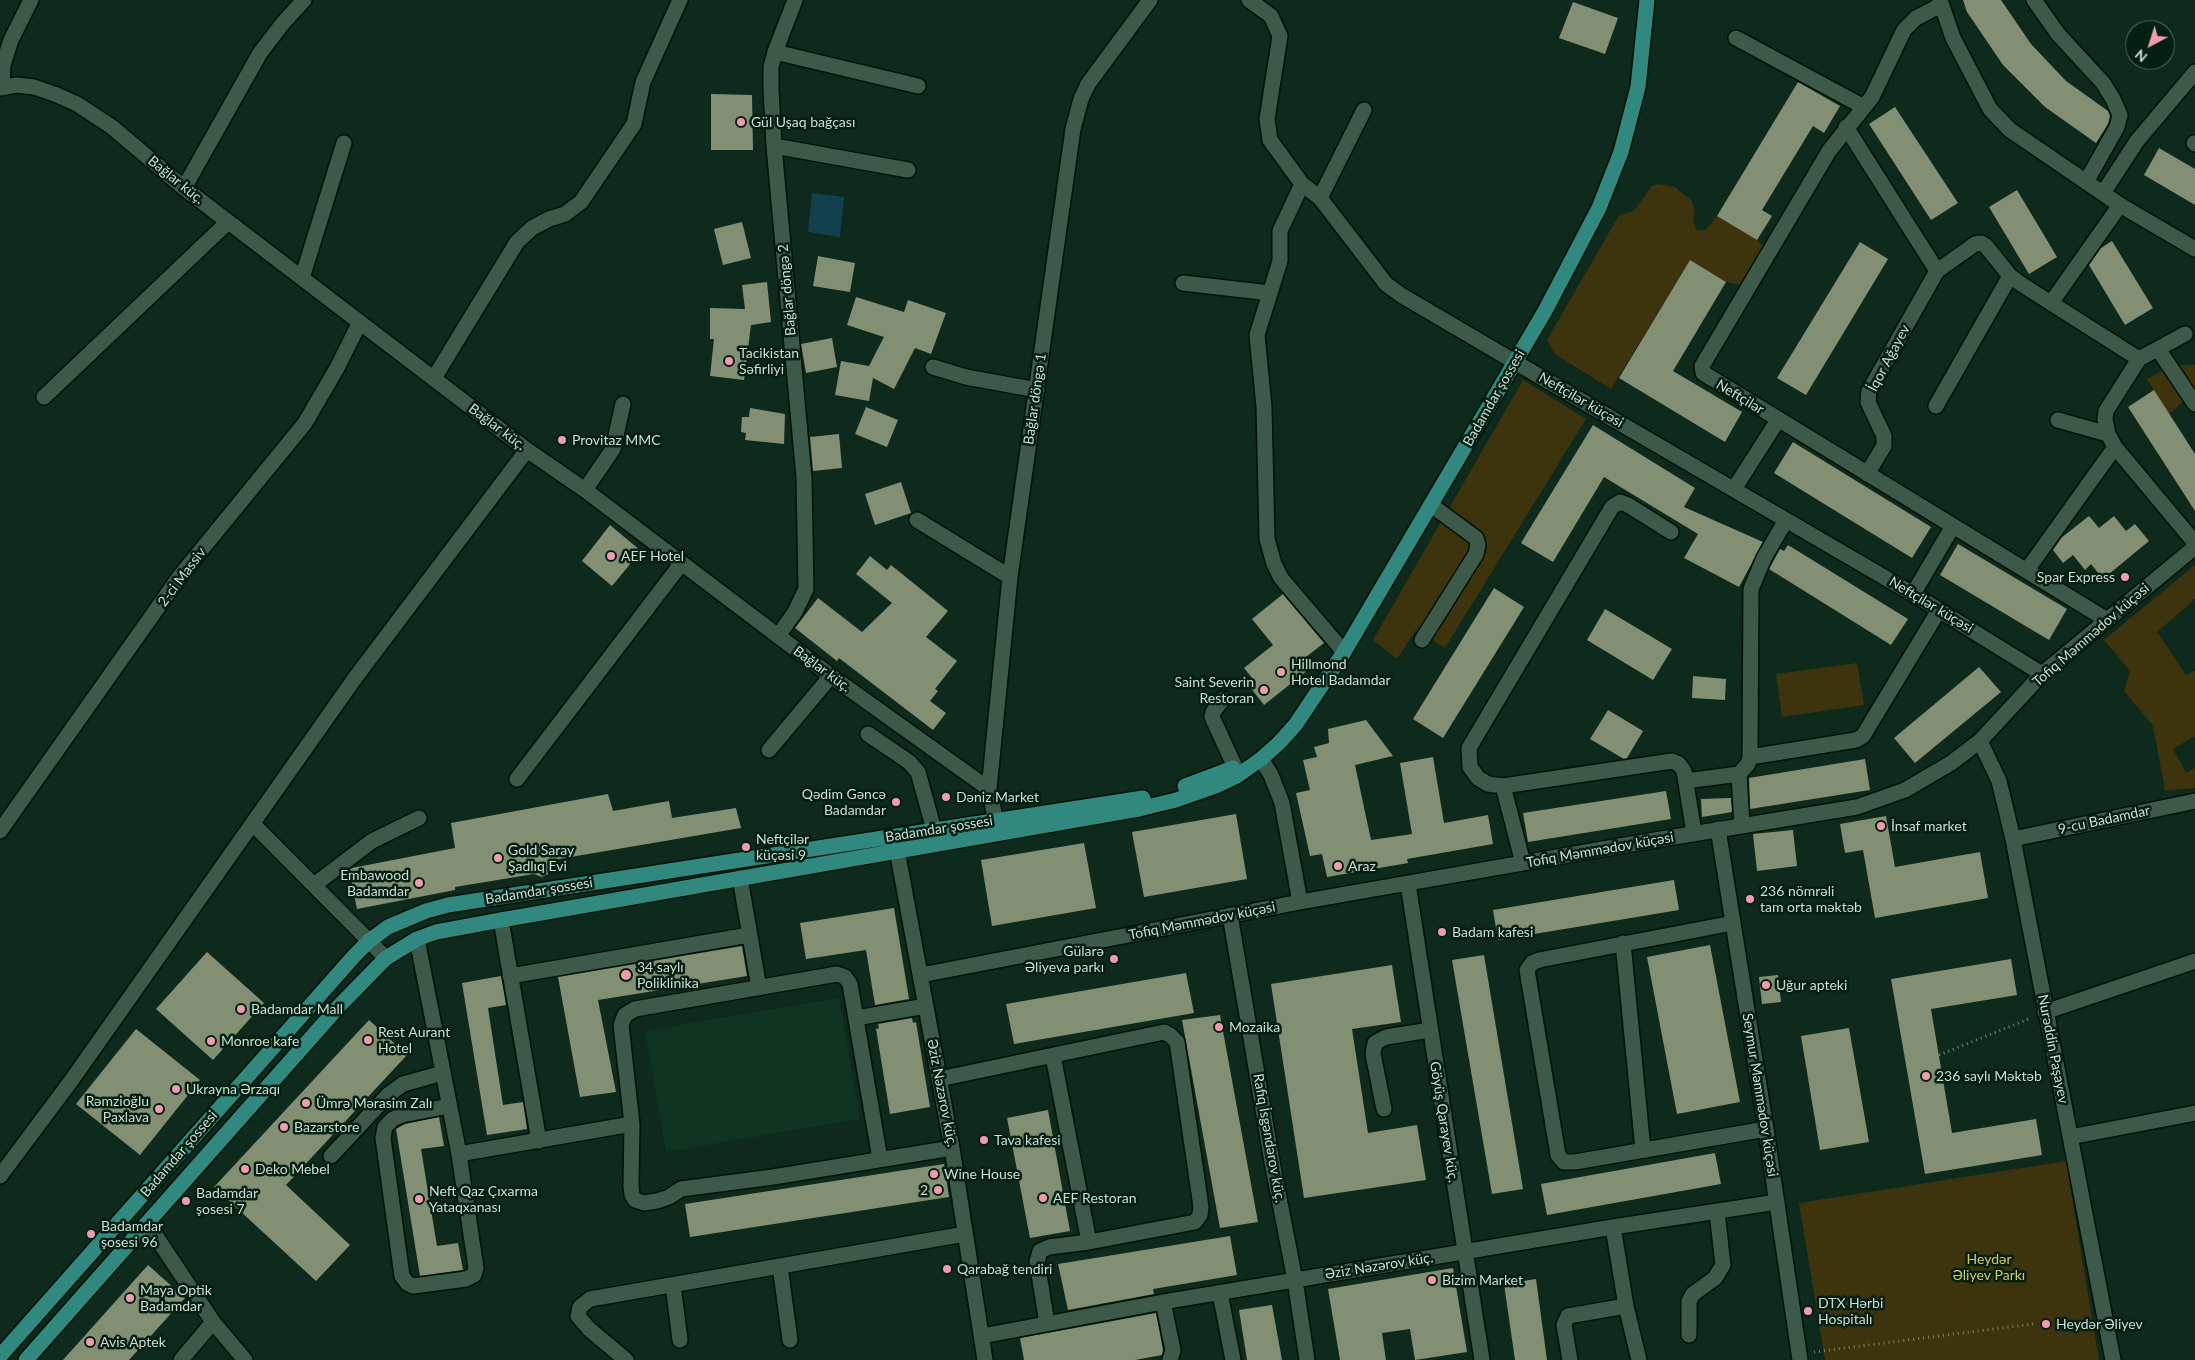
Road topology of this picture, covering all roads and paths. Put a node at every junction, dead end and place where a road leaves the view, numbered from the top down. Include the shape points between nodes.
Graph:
1 (31, 0) edge
2 (304, 0) edge
3 (680, 0) edge
4 (795, 0) edge
5 (1150, 0) edge
6 (1249, 0) edge
7 (1647, 0) edge
8 (2034, 0) edge
9 (1940, 2) edge
10 (1736, 38) dead end
11 (775, 52) junction
12 (2195, 72) edge
13 (918, 86) dead end
14 (1, 88) edge
15 (1864, 107) junction
16 (1364, 110) dead end
17 (1846, 127) junction
18 (344, 143) dead end
19 (774, 146) junction
20 (908, 170) dead end
21 (2086, 182) junction
22 (1302, 184) junction
23 (184, 188) junction
24 (2103, 193) junction
25 (1320, 198) junction
26 (2120, 205) junction
27 (228, 222) junction
28 (2195, 249) edge
29 (1937, 271) junction
30 (2010, 276) junction
31 (302, 278) junction
32 (1183, 283) dead end
33 (1270, 293) junction
34 (2051, 303) junction
35 (360, 322) junction
36 (2185, 334) dead end
37 (2158, 349) junction
38 (2139, 359) junction
39 (1515, 362) junction
40 (933, 367) dead end
41 (434, 378) junction
42 (1037, 390) junction
43 (44, 397) dead end
44 (623, 404) dead end
45 (2195, 404) edge
46 (1936, 406) dead end
47 (1778, 420) junction
48 (2058, 420) dead end
49 (2111, 441) junction
50 (527, 450) junction
51 (1867, 474) junction
52 (1734, 489) junction
53 (585, 490) junction
54 (1431, 505) junction
55 (917, 520) dead end
56 (1786, 520) junction
57 (1953, 526) junction
58 (1671, 532) dead end
59 (2195, 543) edge
60 (2195, 548) edge
61 (681, 564) junction
62 (2027, 570) junction
63 (1010, 576) junction
64 (1913, 594) junction
65 (1939, 610) junction
66 (2107, 620) junction
67 (778, 636) junction
68 (1422, 640) dead end
69 (1344, 652) junction
70 (2042, 674) junction
71 (831, 676) junction
72 (1223, 699) dead end
73 (868, 734) dead end
74 (1980, 741) junction
75 (769, 750) dead end
76 (1750, 757) junction
77 (1261, 759) junction
78 (1235, 767) junction
79 (1739, 774) junction
80 (517, 779) dead end
81 (1686, 781) junction
82 (1503, 786) junction
83 (989, 789) junction
84 (2195, 801) edge
85 (419, 818) dead end
86 (253, 824) junction
87 (1742, 826) junction
88 (997, 827) junction
89 (934, 830) junction
90 (1718, 830) junction
91 (0, 831) edge
92 (1694, 834) junction
93 (2013, 839) junction
94 (896, 843) junction
95 (1523, 863) junction
96 (740, 878) junction
97 (1408, 884) junction
98 (314, 885) junction
99 (1300, 902) junction
100 (1230, 915) junction
101 (500, 920) junction
102 (1733, 923) junction
103 (749, 935) junction
104 (417, 939) junction
105 (369, 941) junction
106 (1623, 943) junction
107 (386, 958) junction
108 (2195, 961) edge
109 (921, 975) junction
110 (510, 976) junction
111 (760, 988) junction
112 (926, 1006) junction
113 (2045, 1012) junction
114 (856, 1018) junction
115 (1430, 1030) junction
116 (1939, 1055) dead end
117 (1053, 1056) junction
118 (443, 1073) junction
119 (939, 1079) junction
120 (449, 1106) junction
121 (1384, 1109) dead end
122 (2195, 1113) edge
123 (632, 1124) junction
124 (1766, 1129) junction
125 (2070, 1137) junction
126 (539, 1141) junction
127 (952, 1148) junction
128 (1643, 1150) junction
129 (459, 1154) junction
130 (331, 1156) dead end
131 (880, 1159) junction
132 (0, 1176) edge
133 (1777, 1202) junction
134 (1717, 1212) junction
135 (147, 1223) junction
136 (1613, 1227) junction
137 (965, 1234) junction
138 (1089, 1242) junction
139 (1464, 1252) junction
140 (780, 1266) junction
141 (1295, 1280) junction
142 (673, 1285) junction
143 (1220, 1293) junction
144 (1163, 1302) junction
145 (1626, 1306) junction
146 (213, 1322) junction
147 (1047, 1322) junction
148 (2033, 1324) dead end
149 (1689, 1335) dead end
150 (982, 1336) junction
151 (680, 1340) dead end
152 (790, 1340) dead end
153 (0, 1356) edge
154 (1799, 1357) edge
155 (26, 1360) edge
156 (181, 1360) edge
157 (245, 1360) edge
158 (626, 1360) edge
159 (985, 1360) edge
160 (1170, 1360) edge
161 (1233, 1360) edge
162 (1307, 1360) edge
163 (1481, 1360) edge
164 (1570, 1360) edge
165 (1639, 1360) edge
166 (2113, 1360) edge

1 - 14 street via 2,65
2 - 23 street via 260,53
3 - 41 street via 643,82 634,124 581,202 565,214 532,228 517,242
4 - 11 street, Bağlar döngə 2
5 - 42 street, Bağlar döngə 1 via 1088,84 1081,99 1073,129
6 - 22 street, Neftçilər küçəsi via 1270,16 1280,36 1268,119 1270,140
7 - 39 main road, Badamdar şossesi via 1638,87 1612,179 1545,311
8 - 21 street via 2058,34 2103,83 2120,115 2117,127
9 - 15 street, Neftçilər via 1904,30
9 - 21 street via 1953,38 1990,109 2017,136
10 - 15 street
11 - 13 street
11 - 19 street, Bağlar döngə 2 via 771,74
12 - 24 street via 2137,141
14 - 23 street, Bağlar küç. via 17,85 34,87 76,104 112,128
15 - 17 street, Neftçilər
16 - 25 street
17 - 29 street
17 - 47 street, Neftçilər via 1702,366 1702,373 1707,377
18 - 31 street
19 - 20 street
19 - 67 street, Bağlar döngə 2 via 804,478 806,560 806,589
21 - 24 street
22 - 25 street, Neftçilər küçəsi
22 - 33 street via 1280,231 1280,261
23 - 27 street, Bağlar küç.
24 - 26 street
25 - 39 street, Neftçilər küçəsi via 1386,284
26 - 28 street
26 - 34 street
27 - 31 street, Bağlar küç.
27 - 43 street
29 - 30 street, İqor Ağayev via 1975,244 1982,243
29 - 51 street, İqor Ağayev via 1869,391 1868,402 1884,436 1884,446
30 - 34 street, İqor Ağayev
30 - 46 street
31 - 35 street, Bağlar küç.
32 - 33 street
33 - 69 street via 1257,335 1264,407 1267,539 1281,578
34 - 38 street, İqor Ağayev
35 - 41 street, Bağlar küç.
35 - 91 street, 2-ci Massiv via 305,423 180,576
36 - 37 street
37 - 38 street
37 - 45 street
38 - 49 street via 2106,411
39 - 52 street, Neftçilər küçəsi
39 - 54 main road, Badamdar şossesi
40 - 42 street via 966,377
41 - 50 street, Bağlar küç.
42 - 63 street, Bağlar döngə 1
44 - 53 street via 613,449
47 - 51 street, Neftçilər
47 - 52 street
48 - 49 street
49 - 59 street
49 - 62 street
50 - 53 street, Bağlar küç.
50 - 86 street via 355,678
51 - 57 street, Neftçilər
52 - 56 street, Neftçilər küçəsi
53 - 61 street, Bağlar küç.
54 - 68 street via 1476,538 1478,545 1476,554
54 - 69 main road, Badamdar şossesi
55 - 63 street
56 - 64 street, Neftçilər küçəsi
56 - 76 street via 1751,589
57 - 62 street, Neftçilər
57 - 64 street
58 - 82 street via 1628,504 1620,502 1612,507 1469,748 1470,767 1478,778 1488,784
60 - 66 street, Tofiq Məmmədov küçəsi
61 - 67 street, Bağlar küç.
61 - 80 street
62 - 66 street, Neftçilər
63 - 83 street, Bağlar döngə 1
64 - 65 street, Neftçilər küçəsi
65 - 70 street, Neftçilər küçəsi
65 - 76 street via 1863,736 1856,740
66 - 70 street, Tofiq Məmmədov küçəsi
67 - 71 street, Bağlar küç.
69 - 77 main road, Badamdar şossesi via 1296,724
70 - 74 street, Tofiq Məmmədov küçəsi
71 - 75 street
71 - 83 street, Bağlar küç.
72 - 78 street via 1212,718
73 - 89 street via 909,762 918,772
74 - 87 street, Tofiq Məmmədov küçəsi via 1951,763 1905,790 1857,807
74 - 93 street, Nurəddin Paşayev via 1999,781
76 - 79 street
77 - 78 main road, Badamdar şossesi
77 - 88 main road, Badamdar şossesi via 1237,776 1176,800 1138,809
77 - 99 street via 1282,803
78 - 88 main road, Badamdar şossesi via 1175,790
79 - 81 street
79 - 87 street
81 - 82 street via 1679,764 1672,762
81 - 92 street
82 - 95 street
83 - 88 street, Bağlar döngə 1
84 - 93 street, 9-cu Badamdar
85 - 98 street via 372,840
86 - 98 street
86 - 132 street
87 - 90 street, Tofiq Məmmədov küçəsi
88 - 89 main road, Badamdar şossesi
88 - 94 main road, Badamdar şossesi
89 - 94 main road, Badamdar şossesi
90 - 92 street, Tofiq Məmmədov küçəsi
90 - 102 street, Seymur Məmmədov küçəsi
92 - 95 street, Tofiq Məmmədov küçəsi
93 - 113 street, Nurəddin Paşayev
94 - 96 main road, Badamdar şossesi
94 - 105 main road, Badamdar şossesi via 448,905 405,919
94 - 109 street, Əziz Nəzərov küç.
95 - 97 street, Tofiq Məmmədov küçəsi
96 - 101 main road, Badamdar şossesi
96 - 103 street
97 - 99 street, Tofiq Məmmədov küçəsi
97 - 115 street, Göyüş Qarayev küç.
98 - 105 street
99 - 100 street, Tofiq Məmmədov küçəsi
100 - 109 street, Tofiq Məmmədov küçəsi
100 - 141 street, Rafiq İsgəndərov küç.
101 - 104 main road, Badamdar şossesi via 436,932
101 - 110 street
102 - 106 street
102 - 124 street, Seymur Məmmədov küçəsi
103 - 110 street
103 - 111 street
104 - 107 main road, Badamdar şossesi
104 - 118 street
105 - 107 street
105 - 153 main road, Badamdar şossesi
106 - 128 street
106 - 128 street via 1539,960 1527,970 1558,1155 1564,1162 1575,1162
107 - 135 main road, Badamdar şossesi via 340,1005
108 - 113 street
109 - 112 street, Əziz Nəzərov küç.
110 - 126 street
111 - 114 street via 837,974 850,984
111 - 123 street via 635,1009 625,1015 621,1025
112 - 114 street
112 - 119 street, Əziz Nəzərov küç.
113 - 116 path
113 - 125 street, Nurəddin Paşayev
114 - 131 street
115 - 121 street via 1386,1037 1375,1043 1373,1054
115 - 139 street, Göyüş Qarayev küç.
117 - 119 street
117 - 138 street
117 - 138 street via 1164,1032 1177,1042 1200,1215 1195,1222
118 - 120 street
118 - 130 street via 403,1084 388,1095
119 - 127 street, Əziz Nəzərov küç.
120 - 129 street
120 - 129 street via 393,1118 382,1138 402,1276 413,1286 466,1279 474,1275 476,1268
122 - 125 street
123 - 126 street
123 - 131 street via 632,1195 644,1203 669,1198 681,1189 772,1178
124 - 128 street
124 - 133 street, Seymur Məmmədov küçəsi
125 - 166 street, Nurəddin Paşayev
126 - 129 street
127 - 131 street
127 - 137 street, Əziz Nəzərov küç.
133 - 134 street, Əziz Nəzərov küç.
133 - 154 street, Seymur Məmmədov küçəsi
134 - 136 street, Əziz Nəzərov küç.
134 - 149 street via 1723,1265 1716,1278 1693,1294 1689,1301
135 - 146 street
135 - 155 main road, Badamdar şossesi
136 - 139 street, Əziz Nəzərov küç.
136 - 145 street
137 - 140 street
137 - 150 street, Əziz Nəzərov küç.
138 - 147 street via 1040,1251 1037,1262
139 - 141 street, Əziz Nəzərov küç.
139 - 163 street, Göyüş Qarayev küç.
140 - 142 street
140 - 152 street
141 - 143 street, Əziz Nəzərov küç.
141 - 162 street, Rafiq İsgəndərov küç.
142 - 151 street
142 - 158 street via 590,1299 580,1307 578,1316 584,1323
143 - 144 street, Əziz Nəzərov küç.
143 - 161 street
144 - 147 street, Əziz Nəzərov küç.
144 - 160 street via 1173,1350
145 - 164 street via 1568,1316 1564,1324
145 - 165 street
146 - 156 street
146 - 157 street
147 - 150 street, Əziz Nəzərov küç.
148 - 154 path
150 - 159 street, Əziz Nəzərov küç.

